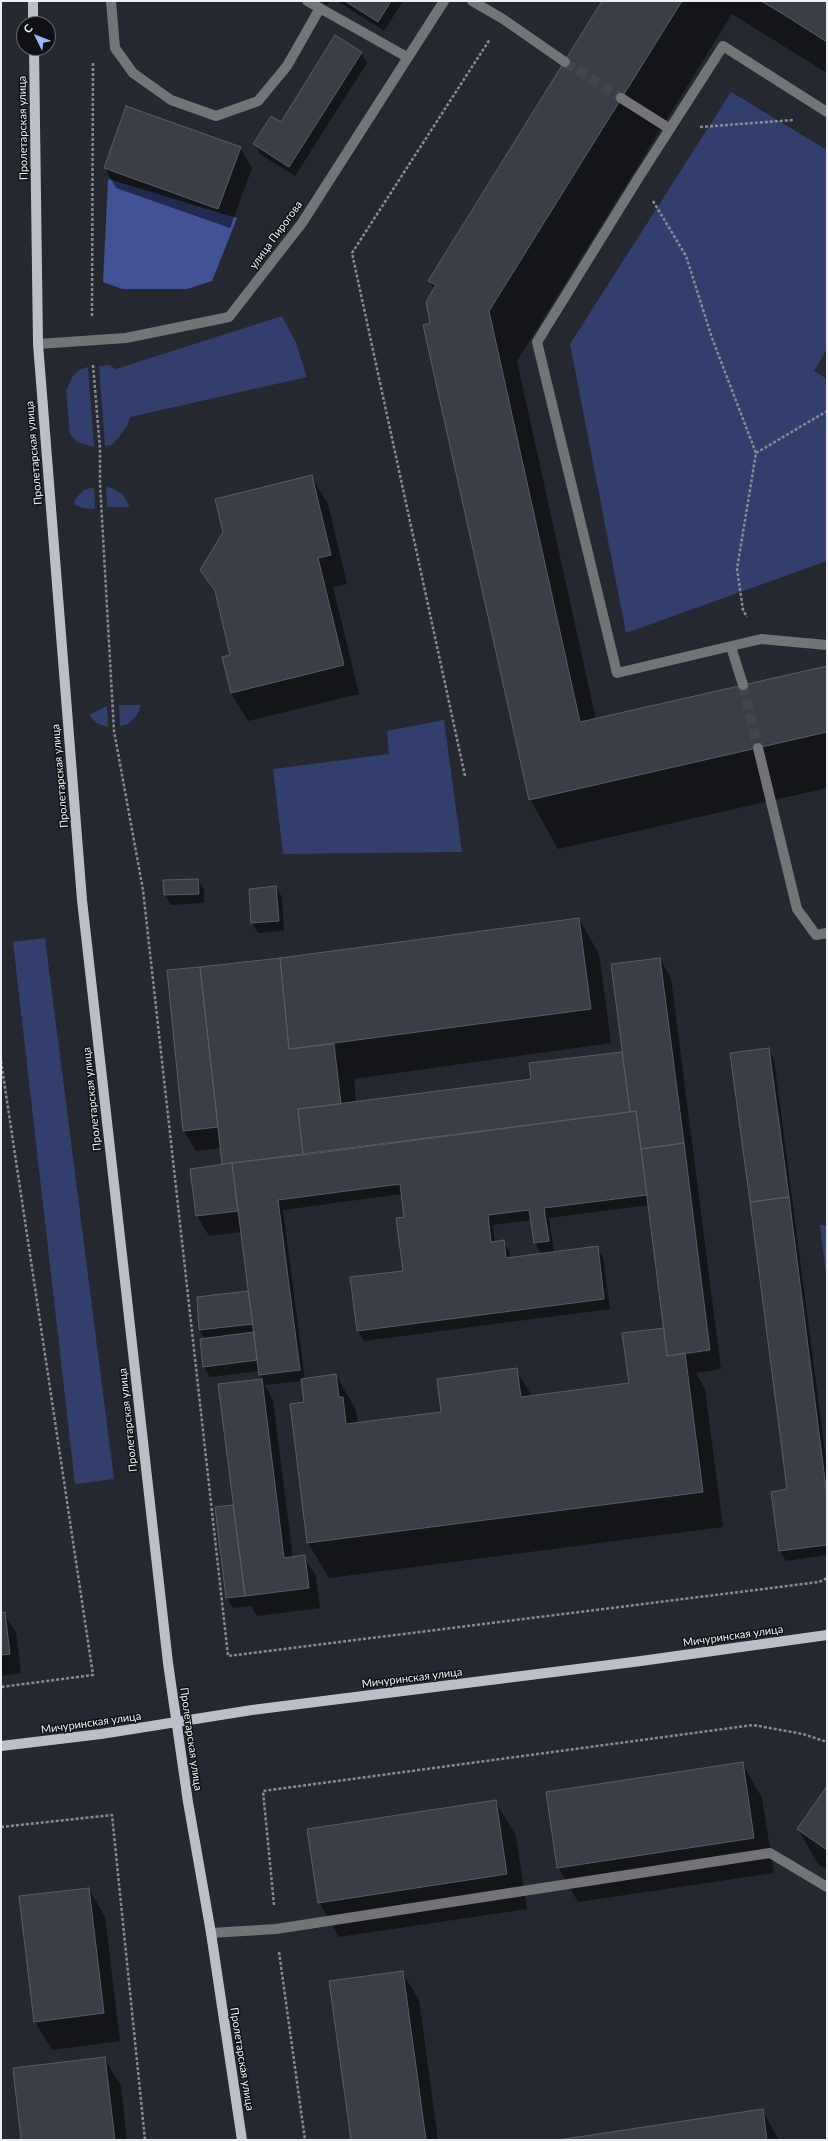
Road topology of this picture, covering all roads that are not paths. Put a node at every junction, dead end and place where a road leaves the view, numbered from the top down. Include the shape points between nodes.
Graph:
1 (33, 1) edge
2 (111, 1) edge
3 (307, 1) edge
4 (444, 1) edge
5 (472, 1) edge
6 (320, 8) junction
7 (33, 16) edge
8 (34, 56) edge
9 (407, 57) junction
10 (564, 62) tunnel mouth
11 (621, 98) tunnel mouth
12 (827, 112) edge
13 (670, 129) junction
14 (38, 344) junction
15 (827, 645) edge
16 (731, 647) junction
17 (743, 685) tunnel mouth
18 (758, 748) tunnel mouth
19 (827, 933) edge
20 (827, 1635) edge
21 (176, 1722) junction
22 (1, 1746) edge
23 (827, 1887) edge
24 (211, 1933) junction
25 (242, 2140) edge

1 - 7 main road
2 - 6 street via 115,48 133,73 171,100 216,116 258,101 287,66
3 - 6 street
4 - 9 street, улица Пирогова
5 - 10 street via 503,19
6 - 9 street
8 - 14 main road, Пролетарская улица
9 - 14 street, улица Пирогова via 302,223 229,317 126,338
11 - 13 street
12 - 13 street via 723,46
13 - 16 street via 537,342 617,673
14 - 21 main road, Пролетарская улица via 82,900
15 - 16 street via 761,639
16 - 17 street
18 - 19 street via 797,909 816,935
20 - 21 main road, Мичуринская улица
21 - 22 main road, Мичуринская улица
21 - 24 main road, Пролетарская улица
23 - 24 street via 770,1853 276,1929
24 - 25 main road, Пролетарская улица

